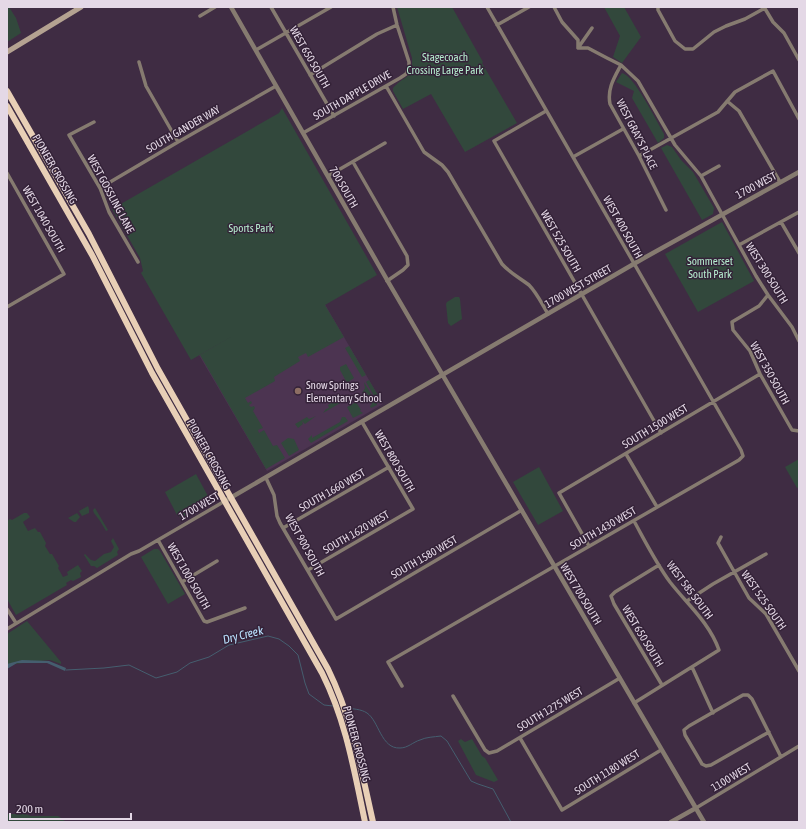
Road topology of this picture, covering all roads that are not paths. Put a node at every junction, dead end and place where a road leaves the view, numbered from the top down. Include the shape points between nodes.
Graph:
1 (81, 7) edge
2 (215, 7) edge
3 (232, 7) edge
4 (271, 7) edge
5 (331, 7) edge
6 (394, 7) edge
7 (487, 7) edge
8 (529, 7) edge
9 (554, 7) edge
10 (658, 7) edge
11 (764, 8) edge
12 (200, 16) dead end
13 (497, 25) junction
14 (397, 26) junction
15 (592, 28) dead end
16 (286, 33) junction
17 (578, 48) junction
18 (256, 50) junction
19 (7, 52) edge
20 (799, 60) edge
21 (139, 62) dead end
22 (621, 65) junction
23 (310, 74) junction
24 (276, 86) junction
25 (386, 86) junction
26 (7, 91) edge
27 (728, 101) junction
28 (7, 106) edge
29 (546, 111) junction
30 (334, 116) junction
31 (799, 119) edge
32 (94, 122) dead end
33 (623, 129) junction
34 (303, 133) junction
35 (671, 138) junction
36 (178, 142) junction
37 (385, 143) dead end
38 (639, 156) junction
39 (573, 157) junction
40 (353, 162) junction
41 (719, 166) dead end
42 (799, 172) edge
43 (7, 173) edge
44 (328, 176) junction
45 (701, 176) junction
46 (780, 182) junction
47 (100, 188) junction
48 (666, 210) dead end
49 (799, 212) edge
50 (722, 213) junction
51 (781, 222) junction
52 (739, 245) junction
53 (799, 253) edge
54 (138, 262) dead end
55 (634, 264) junction
56 (387, 281) junction
57 (581, 294) junction
58 (768, 295) junction
59 (7, 307) edge
60 (548, 314) junction
61 (799, 341) edge
62 (760, 374) junction
63 (442, 375) junction
64 (713, 402) junction
65 (362, 422) junction
66 (797, 431) edge
67 (661, 434) junction
68 (626, 454) junction
69 (742, 456) joint
70 (389, 467) junction
71 (266, 478) junction
72 (231, 498) junction
73 (225, 501) junction
74 (657, 507) junction
75 (413, 509) joint
76 (522, 510) junction
77 (634, 521) junction
78 (283, 528) junction
79 (721, 537) dead end
80 (158, 540) junction
81 (589, 546) junction
82 (766, 554) dead end
83 (217, 561) dead end
84 (659, 565) junction
85 (554, 566) junction
86 (308, 570) junction
87 (733, 572) junction
88 (182, 582) junction
89 (687, 601) junction
90 (245, 608) dead end
91 (7, 609) edge
92 (336, 619) joint
93 (16, 623) junction
94 (7, 629) edge
95 (692, 667) junction
96 (799, 672) edge
97 (620, 678) junction
98 (662, 685) junction
99 (402, 686) dead end
100 (452, 696) dead end
101 (634, 703) junction
102 (713, 713) junction
103 (769, 732) junction
104 (520, 738) junction
105 (799, 746) edge
106 (661, 750) junction
107 (782, 757) junction
108 (696, 808) junction
109 (366, 822) edge
110 (373, 822) edge
111 (671, 822) edge
112 (704, 822) edge

1 - 19 main road
2 - 12 street
3 - 18 street, 700 SOUTH
4 - 16 street, WEST 650 SOUTH
5 - 16 street
6 - 14 street
7 - 13 street, WEST 400 SOUTH
8 - 13 street
9 - 17 street via 566,27 578,40
10 - 11 street via 675,41 686,49 693,49 714,32
11 - 20 street via 784,33
13 - 29 street, WEST 400 SOUTH
14 - 23 street via 377,34
14 - 25 street, SOUTH DAPPLE DRIVE via 409,66 403,76
15 - 17 street
16 - 18 street
16 - 23 street, WEST 650 SOUTH
17 - 22 street, WEST 300 SOUTH via 588,48
18 - 24 street, 700 SOUTH
21 - 36 street via 146,86
22 - 33 street, WEST GRAY'S PLACE via 611,84 609,96 613,111
22 - 35 street, WEST 300 SOUTH via 638,81
23 - 30 street, WEST 650 SOUTH
24 - 34 street, 700 SOUTH
24 - 36 street, SOUTH GANDER WAY
25 - 30 street, SOUTH DAPPLE DRIVE
25 - 60 street via 424,152 448,172 502,264 535,292
26 - 72 highway, PIONEER CROSSING via 89,234 151,356
27 - 31 street via 735,92 773,71
27 - 35 street via 718,112
27 - 46 street via 739,111
28 - 73 highway, PIONEER CROSSING via 92,255 145,360
29 - 39 street, WEST 400 SOUTH
29 - 57 street, WEST 525 SOUTH via 494,141
30 - 34 street, SOUTH DAPPLE DRIVE
32 - 47 street, WEST GOSSLING LANE via 69,135
33 - 38 street, WEST GRAY'S PLACE
33 - 39 street
34 - 44 street, 700 SOUTH
35 - 38 street
35 - 45 street, WEST 300 SOUTH
36 - 47 street, SOUTH GANDER WAY
37 - 40 street
38 - 48 street, WEST GRAY'S PLACE
39 - 55 street, WEST 400 SOUTH
40 - 44 street
40 - 56 street via 407,256 408,265
41 - 45 street
42 - 46 street, 1700 WEST
43 - 59 street, WEST 1040 SOUTH via 64,274
44 - 56 street, 700 SOUTH
45 - 50 street, WEST 300 SOUTH
46 - 50 street, 1700 WEST
47 - 54 street, WEST GOSSLING LANE via 109,212
49 - 51 street
50 - 52 street, WEST 300 SOUTH
50 - 55 street, 1700 WEST STREET
51 - 52 street
51 - 53 street
52 - 58 street, WEST 300 SOUTH
55 - 57 street, 1700 WEST STREET
55 - 64 street, WEST 400 SOUTH
56 - 63 street, 700 SOUTH
57 - 60 street, 1700 WEST STREET
57 - 67 street, WEST 525 SOUTH
58 - 61 street, WEST 300 SOUTH via 792,327
58 - 62 street, WEST 350 SOUTH via 759,306 732,322 733,330 750,351
60 - 63 street, 1700 WEST STREET
62 - 64 street, SOUTH 1500 WEST
62 - 66 street, WEST 350 SOUTH via 792,430
63 - 65 street, 1700 WEST
63 - 76 street, WEST 700 SOUTH
64 - 67 street, SOUTH 1500 WEST
64 - 69 street, WEST 400 SOUTH
65 - 70 street, WEST 800 SOUTH
65 - 71 street, 1700 WEST
67 - 68 street, SOUTH 1500 WEST
68 - 74 street
68 - 81 street, SOUTH 1500 WEST via 559,493
69 - 74 street, SOUTH 1430 WEST
70 - 75 street, WEST 800 SOUTH
70 - 78 street, SOUTH 1660 WEST
71 - 72 street, 1700 WEST
71 - 78 street, WEST 900 SOUTH via 274,495
72 - 73 street, 1700 WEST
72 - 110 highway, PIONEER CROSSING via 328,669 345,708
73 - 80 street, 1700 WEST
73 - 109 highway, PIONEER CROSSING via 322,673 337,707
74 - 77 street, SOUTH 1430 WEST
75 - 86 street, SOUTH 1620 WEST
76 - 85 street, WEST 700 SOUTH
76 - 92 street, SOUTH 1580 WEST
77 - 81 street, SOUTH 1430 WEST
77 - 84 street, WEST 585 SOUTH
78 - 86 street, WEST 900 SOUTH
79 - 87 street, WEST 525 SOUTH via 718,543
80 - 88 street, WEST 1000 SOUTH
80 - 93 street, 1700 WEST
81 - 85 street, SOUTH 1430 WEST
82 - 87 street
83 - 88 street
84 - 89 street, WEST 585 SOUTH
84 - 98 street, WEST 650 SOUTH via 611,596
85 - 97 street, WEST 700 SOUTH
85 - 99 street, SOUTH 1430 WEST via 388,662
86 - 92 street, WEST 900 SOUTH
87 - 89 street
87 - 96 street, WEST 525 SOUTH via 749,598 766,614
88 - 90 street, WEST 1000 SOUTH via 204,621
89 - 95 street, WEST 585 SOUTH via 700,616 719,650
91 - 93 street
93 - 94 street, 1700 WEST
95 - 98 street
95 - 102 street
97 - 101 street, WEST 700 SOUTH
97 - 104 street, SOUTH 1275 WEST
98 - 101 street
100 - 104 street, SOUTH 1275 WEST via 489,753 497,752
101 - 106 street, WEST 700 SOUTH
102 - 103 street via 743,695 748,695
102 - 103 street via 684,730 702,764 706,766
103 - 107 street
104 - 106 street, SOUTH 1180 WEST via 562,810
105 - 107 street, 1100 WEST
106 - 108 street, WEST 700 SOUTH
107 - 108 street, 1100 WEST
108 - 111 street, 1100 WEST
108 - 112 street, WEST 700 SOUTH

